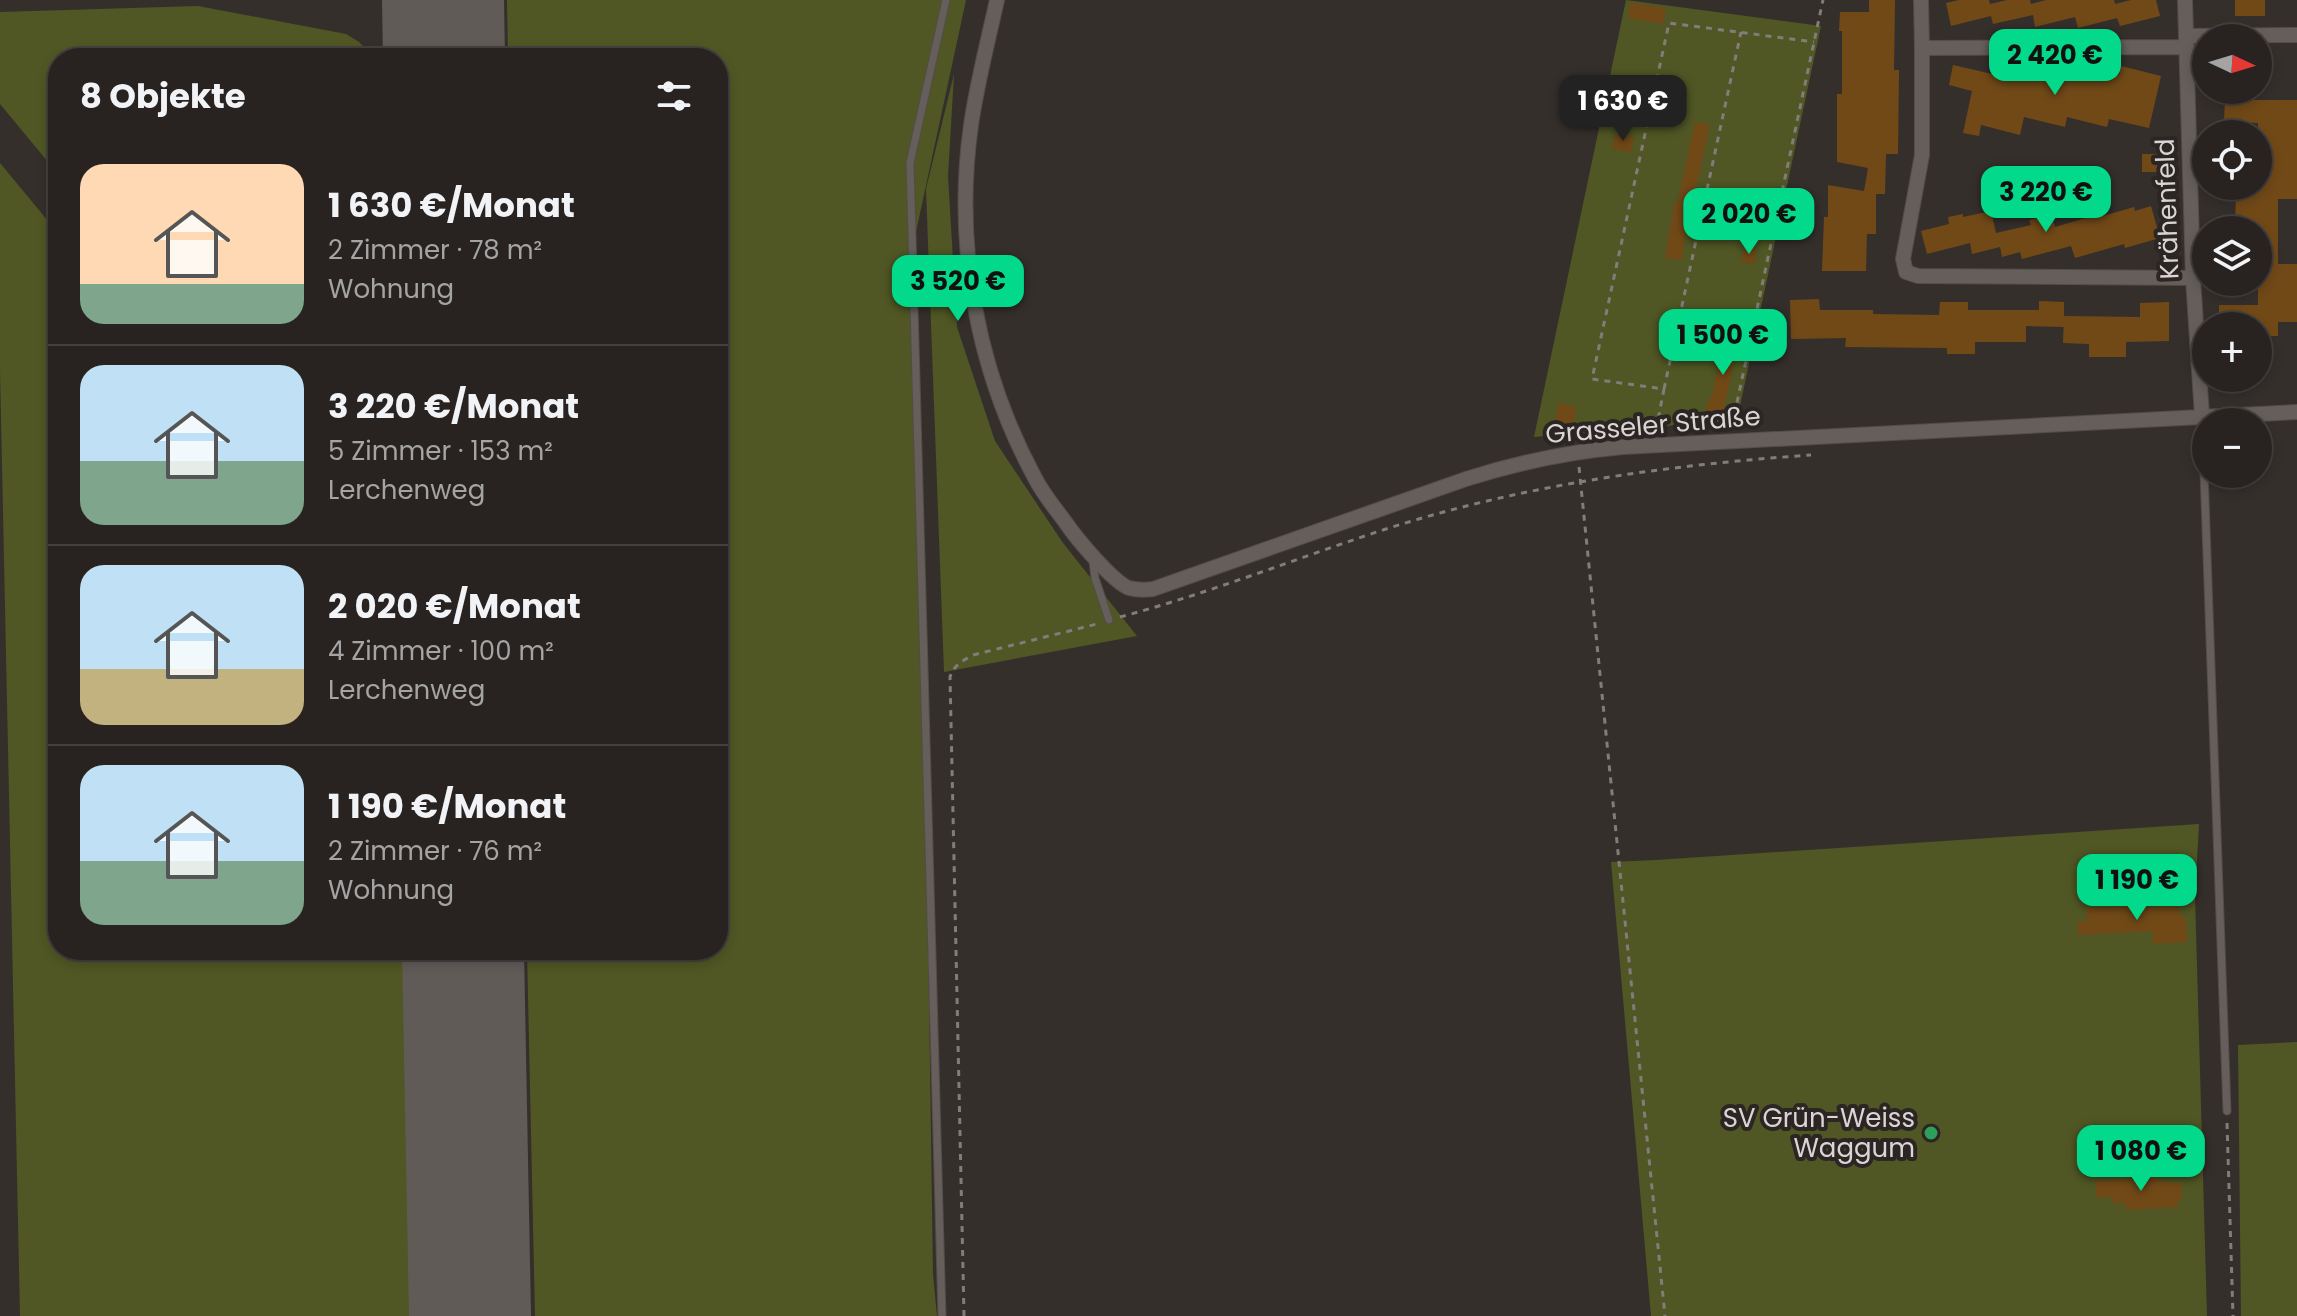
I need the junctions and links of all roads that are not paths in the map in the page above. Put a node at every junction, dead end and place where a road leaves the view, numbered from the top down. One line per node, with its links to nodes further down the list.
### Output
1 (946, 0): 19 (lane)
2 (997, 0): 16 (street)
3 (1921, 0): 7 (street)
4 (2185, 0): 6 (street, Krähenfeld)
5 (2297, 35): 6 (street)
6 (2187, 42): 7 (street); 8 (street, Krähenfeld)
7 (1922, 48): 9 (street)
8 (2192, 239)
9 (2192, 278)
10 (2194, 296): 11 (street, Krähenfeld)
11 (2201, 408)
12 (2297, 412): 13 (street, Grasseler Straße)
13 (2272, 413)
14 (2192, 417): 16 (street, Grasseler Straße)
15 (2205, 488): 18 (lane)
16 (1092, 555): 17 (lane)
17 (1109, 620)
18 (2227, 1111)
19 (942, 1316)

